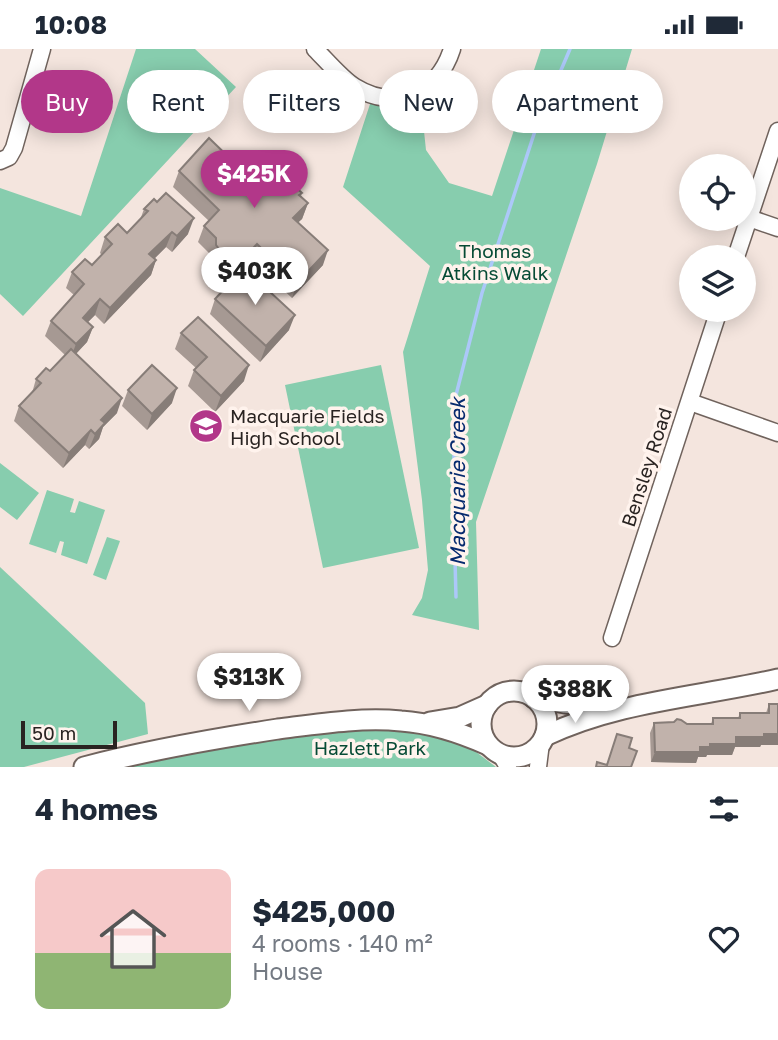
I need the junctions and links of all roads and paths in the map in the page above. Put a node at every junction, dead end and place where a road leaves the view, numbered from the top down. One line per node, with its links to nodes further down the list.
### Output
1 (42, 49): 5 (street)
2 (315, 49): 3 (street)
3 (452, 49)
4 (778, 131): 6 (street)
5 (0, 161)
6 (756, 197)
7 (756, 220): 8 (street)
8 (778, 228)
9 (715, 322): 10 (street, Bensley Road)
10 (690, 402): 11 (street); 12 (street, Bensley Road)
11 (778, 433)
12 (612, 638)
13 (778, 678): 16 (main road)
14 (534, 698): 15 (main road); 16 (main road); 18 (main road)
15 (487, 705): 17 (main road); 19 (main road)
16 (622, 708): 18 (main road)
17 (418, 723): 19 (main road); 20 (main road)
18 (543, 739): 19 (main road); 21 (street)
19 (499, 755)
20 (84, 767)
21 (538, 767)

